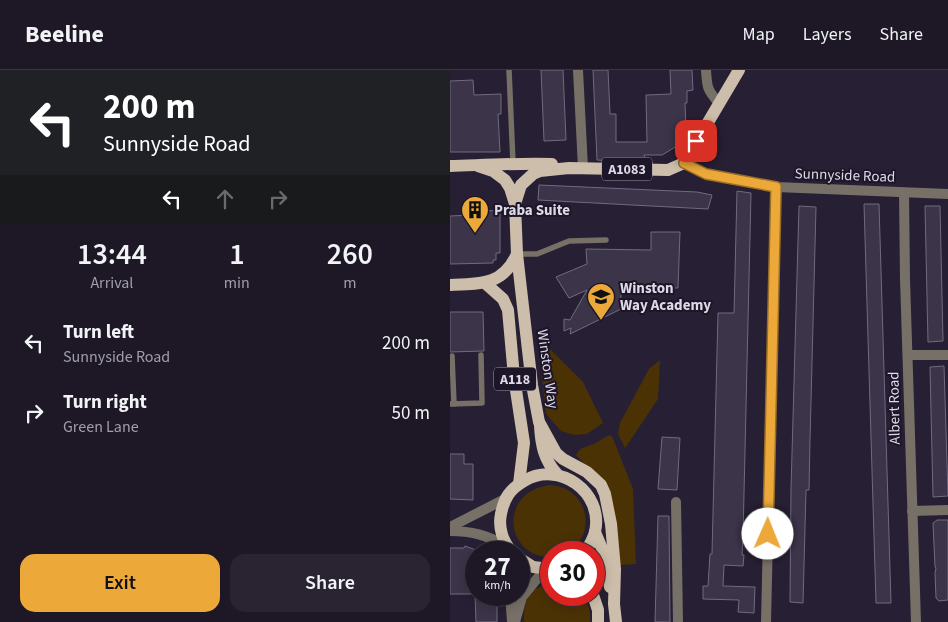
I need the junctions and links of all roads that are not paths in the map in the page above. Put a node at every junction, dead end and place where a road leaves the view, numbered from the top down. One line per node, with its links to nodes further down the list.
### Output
1 (509, 70): 6 (lane)
2 (578, 70): 11 (street)
3 (706, 70): 5 (street)
4 (739, 70): 5 (main road)
5 (719, 103): 7 (main road)
6 (513, 163): 9 (main road, A1083); 10 (main road, A1083)
7 (684, 163): 11 (main road, A1083); 12 (street, Sunnyside Road)
8 (450, 166): 9 (main road, A118)
9 (478, 166): 15 (main road, A118)
10 (569, 168): 11 (main road, A1083); 15 (main road, A1083)
11 (583, 168)
12 (776, 187): 13 (street, Sunnyside Road); 45 (street)
13 (904, 192): 14 (street, Sunnyside Road); 21 (street, Albert Road)
14 (948, 194)
15 (515, 204): 17 (main road, A118)
16 (606, 240): 17 (lane)
17 (517, 248): 18 (main road); 25 (main road, Winston Way / A118)
18 (485, 283): 19 (main road); 27 (main road, A118)
19 (450, 285)
20 (481, 355): 24 (lane)
21 (908, 355): 22 (street); 30 (street, Albert Road)
22 (948, 355)
23 (452, 356): 24 (lane)
24 (452, 404)
25 (539, 422): 26 (main road, A118); 38 (main road, Winston Way / A118)
26 (557, 474): 27 (main road); 33 (main road)
27 (518, 484): 28 (main road)
28 (505, 499): 32 (street); 35 (main road)
29 (676, 502): 44 (street)
30 (912, 510): 31 (street); 46 (street, Albert Road)
31 (948, 510)
32 (450, 529): 34 (street)
33 (595, 532): 36 (main road); 38 (main road, A118)
34 (497, 541)
35 (505, 541)
36 (592, 541)
37 (540, 578): 41 (street)
38 (614, 604): 43 (main road, Winston Way / A118)
39 (512, 606): 41 (street)
40 (597, 606): 42 (main road)
41 (514, 622)
42 (598, 622)
43 (616, 622)
44 (678, 622)
45 (766, 622)
46 (916, 622)

